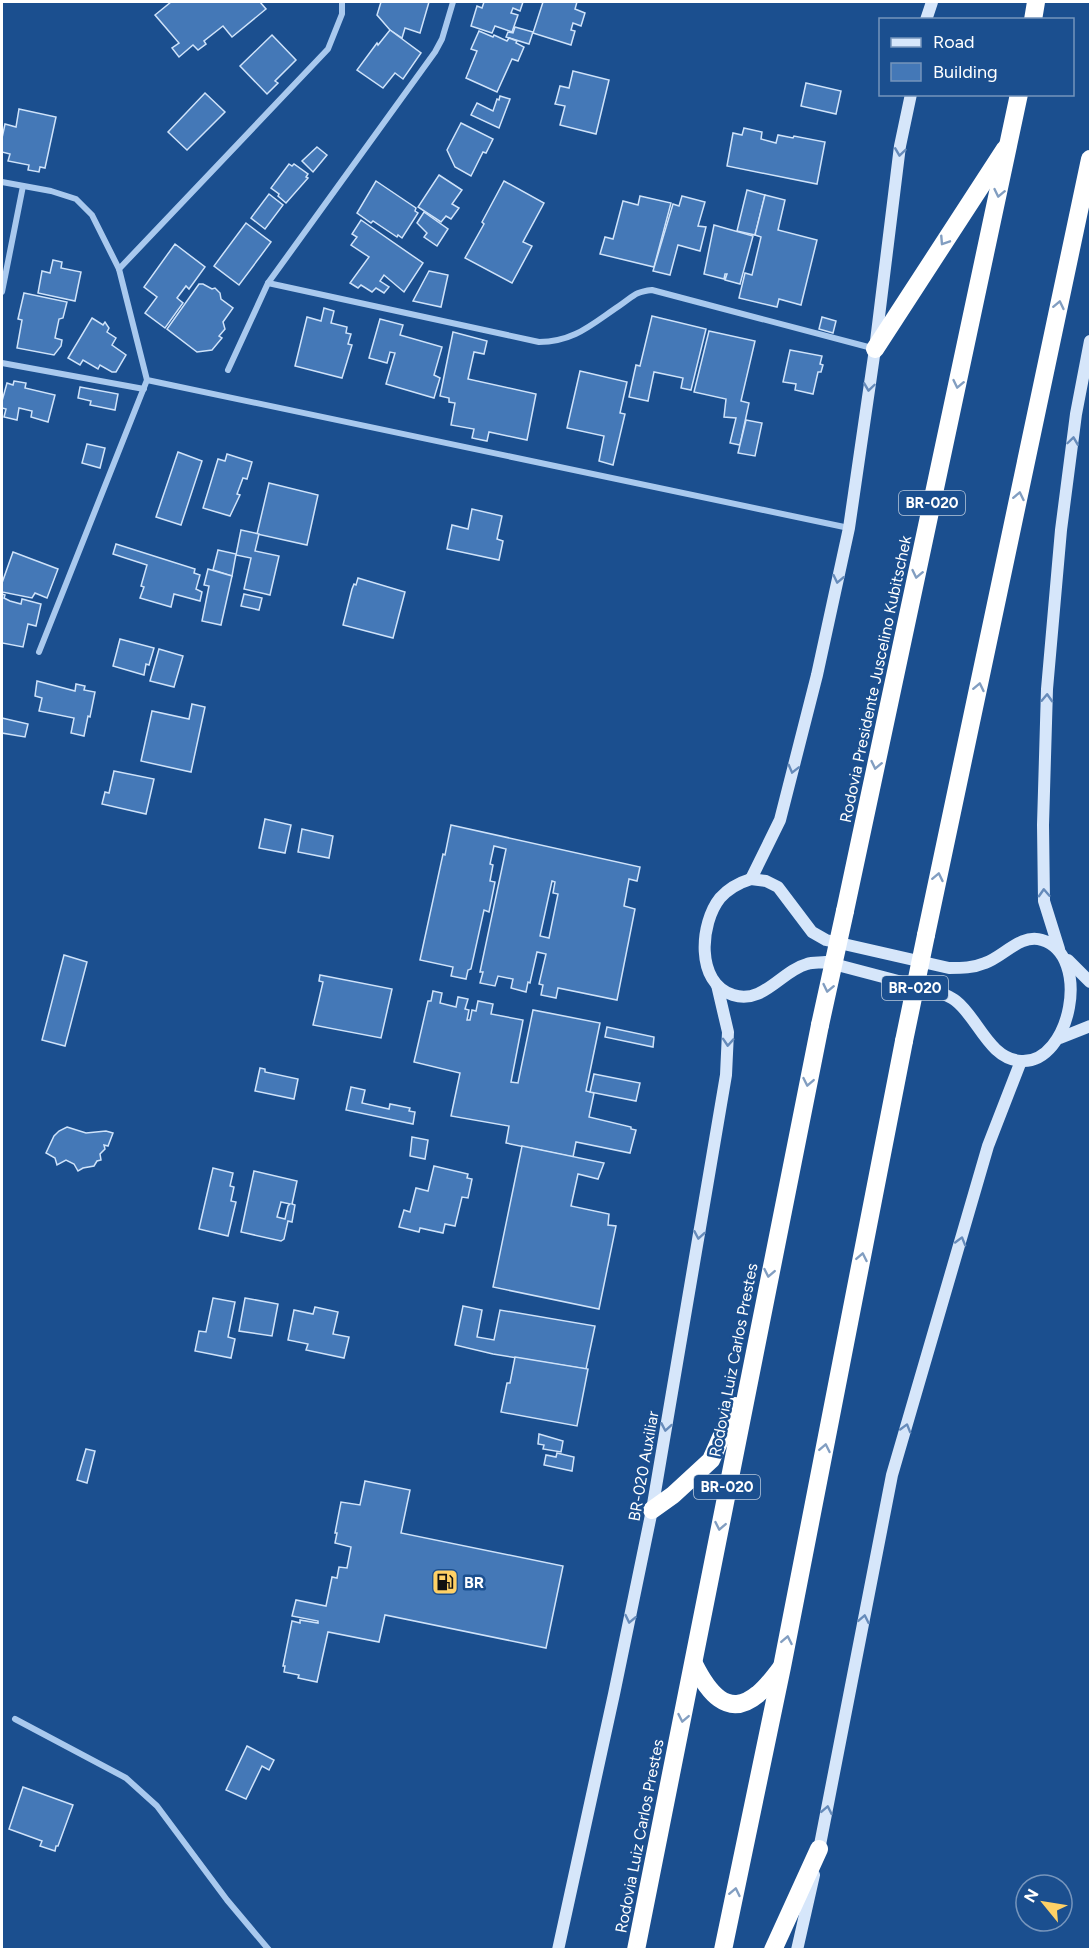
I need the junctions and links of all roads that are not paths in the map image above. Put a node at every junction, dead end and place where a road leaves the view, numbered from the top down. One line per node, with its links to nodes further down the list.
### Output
1 (342, 2): 13 (street)
2 (453, 2): 14 (street)
3 (932, 2): 5 (main road)
4 (1036, 2): 6 (highway)
5 (928, 18)
6 (1033, 18)
7 (911, 96): 17 (main road, one-way to 17)
8 (1019, 96): 9 (highway, Rodovia Presidente Juscelino Kubitschek / BR-020)
9 (1011, 140): 17 (highway, one-way to 17); 28 (highway, Rodovia Presidente Juscelino Kubitschek / BR-020, one-way to 28, bridge)
10 (1090, 159): 35 (highway, BR-020, one-way to 10, bridge)
11 (2, 182): 12 (street)
12 (23, 186): 13 (street); 15 (street)
13 (119, 269): 20 (street)
14 (268, 283): 17 (street); 19 (street)
15 (2, 292)
16 (1090, 341): 25 (main road, one-way to 16)
17 (875, 349): 22 (main road, one-way to 22)
18 (2, 363): 21 (street)
19 (228, 370)
20 (147, 380): 21 (street); 22 (street)
21 (144, 389): 23 (street)
22 (849, 528): 24 (main road, one-way to 24)
23 (39, 652)
24 (751, 879): 25 (main road); 27 (main road, BR-020 Auxiliar)
25 (1063, 953): 26 (main road); 30 (main road)
26 (1090, 982)
27 (717, 985): 31 (main road); 33 (main road, BR-020 Auxiliar, one-way to 33)
28 (820, 1025): 32 (highway, Rodovia Luiz Carlos Prestes / BR-020, one-way to 32)
29 (1090, 1026): 30 (main road)
30 (1060, 1038): 31 (main road)
31 (1021, 1061): 37 (main road, one-way to 31)
32 (748, 1377): 33 (highway); 34 (highway, Rodovia Luiz Carlos Prestes / BR-020, one-way to 34)
33 (652, 1510): 39 (main road, BR-020 Auxiliar, one-way to 39)
34 (694, 1664): 35 (highway); 40 (highway, Rodovia Luiz Carlos Prestes / BR-020, one-way to 40)
35 (782, 1667): 41 (highway, BR-020, one-way to 35)
36 (15, 1719): 38 (street)
37 (819, 1849): 42 (highway); 43 (main road)
38 (269, 1950)
39 (558, 1950)
40 (636, 1950)
41 (723, 1950)
42 (772, 1950)
43 (797, 1950)

